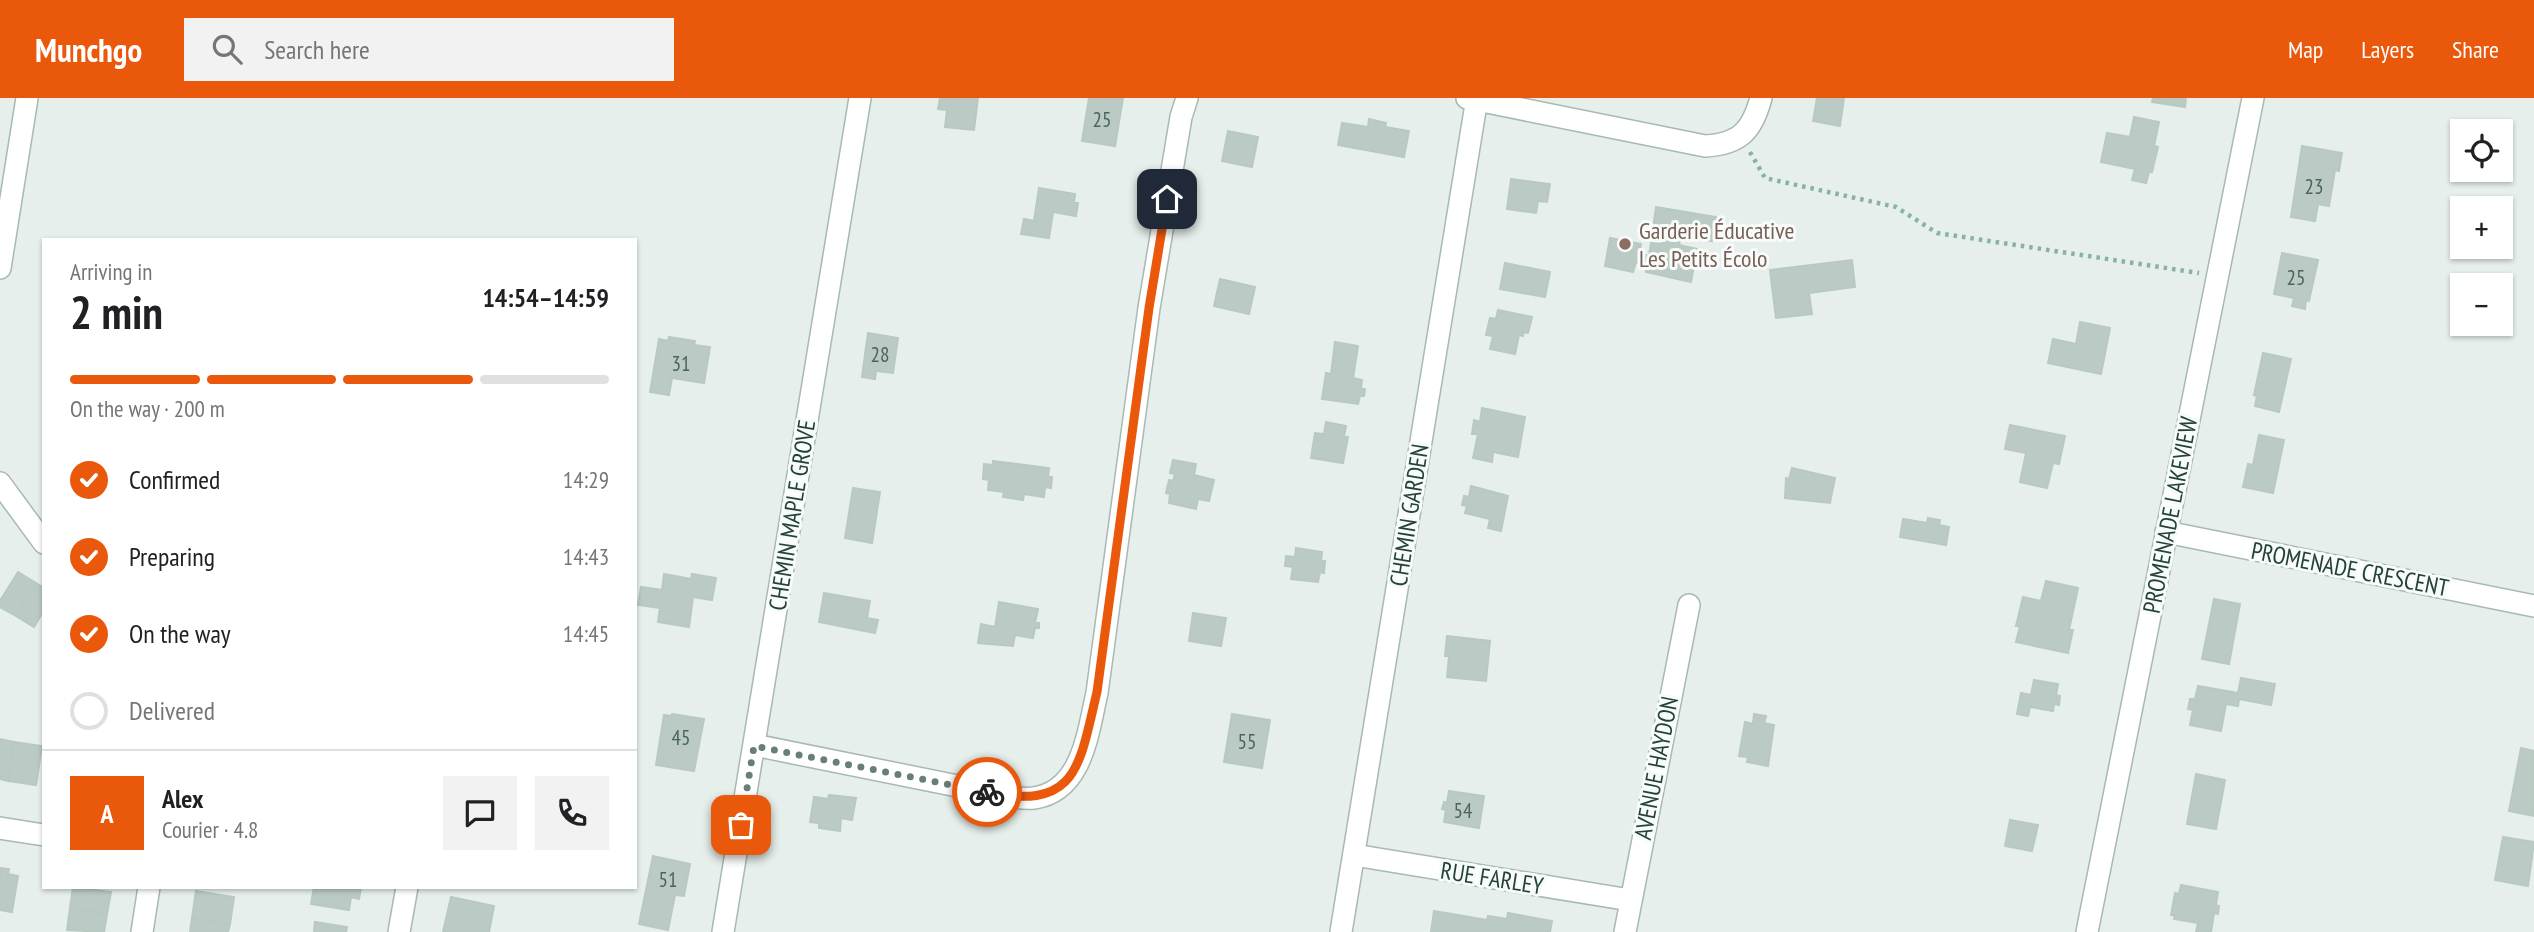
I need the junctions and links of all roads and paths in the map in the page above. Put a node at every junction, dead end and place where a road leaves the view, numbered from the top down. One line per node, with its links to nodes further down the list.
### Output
1 (27, 98): 8 (street)
2 (860, 98): 15 (street, CHEMIN MAPLE GROVE)
3 (1187, 98): 15 (street)
4 (1761, 98): 7 (street)
5 (2253, 98): 9 (street, PROMENADE LAKEVIEW)
6 (1473, 99): 7 (street); 18 (street, CHEMIN GARDEN)
7 (1741, 136): 9 (path)
8 (0, 268)
9 (2218, 276): 11 (street, PROMENADE LAKEVIEW)
10 (0, 483): 12 (street)
11 (2166, 532): 14 (street, PROMENADE CRESCENT); 27 (street, PROMENADE LAKEVIEW)
12 (42, 540)
13 (1689, 605): 21 (street, AVENUE HAYDON)
14 (2534, 606)
15 (754, 746): 24 (street, CHEMIN MAPLE GROVE)
16 (0, 828): 17 (street)
17 (42, 835)
18 (1354, 855): 21 (street, RUE FARLEY); 25 (street, CHEMIN GARDEN)
19 (149, 889): 22 (street)
20 (407, 889): 23 (street)
21 (1630, 900): 26 (street, AVENUE HAYDON)
22 (142, 932)
23 (399, 932)
24 (723, 932)
25 (1341, 932)
26 (1625, 932)
27 (2087, 932)

